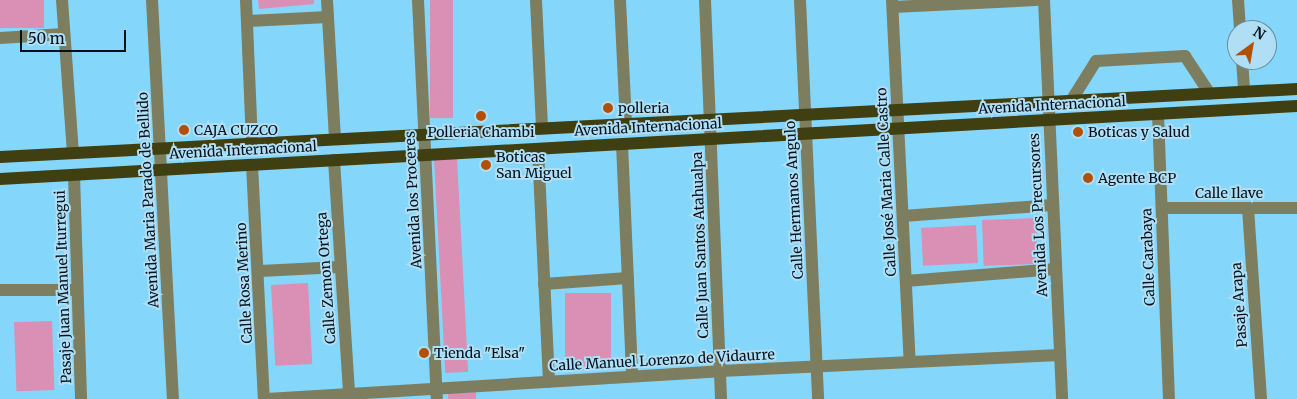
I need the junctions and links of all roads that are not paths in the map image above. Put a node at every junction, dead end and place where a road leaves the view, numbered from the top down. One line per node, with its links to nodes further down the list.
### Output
1 (62, 0): 17 (street)
2 (152, 0): 40 (street, Avenida Maria Parado de Bellido)
3 (246, 0): 16 (street)
4 (327, 0): 14 (street)
5 (418, 0): 35 (street, Avenida los Proceres)
6 (536, 0): 32 (street)
7 (620, 0): 31 (street)
8 (705, 0): 29 (street, Calle Juan Santos Atahualpa)
9 (800, 0): 28 (street, Calle Hermanos Angulo)
10 (1036, 0): 13 (street)
11 (1044, 0): 24 (street, Avenida Los Precursores)
12 (1238, 0): 15 (street)
13 (892, 4): 26 (street, Calle José Maria Calle Castro)
14 (328, 17): 16 (street); 36 (street)
15 (1239, 20)
16 (248, 21): 38 (street)
17 (64, 34): 18 (street); 42 (street)
18 (0, 38)
19 (1243, 70): 21 (street)
20 (1297, 89): 21 (main road, Avenida Internacional)
21 (1244, 92): 22 (main road, Avenida Internacional)
22 (1210, 94): 23 (main road, Avenida Internacional); 23 (street)
23 (1071, 101): 24 (main road, Avenida Internacional)
24 (1048, 102): 26 (main road, Avenida Internacional); 30 (street, Avenida Los Precursores)
25 (1297, 106): 27 (main road, Avenida Internacional)
26 (898, 110): 28 (main road, Avenida Internacional); 33 (street, Calle José Maria Calle Castro)
27 (1158, 114): 30 (main road, Avenida Internacional); 51 (street, Calle Carabaya)
28 (805, 115): 29 (main road, Avenida Internacional); 34 (street, Calle Hermanos Angulo)
29 (710, 120): 31 (main road, Avenida Internacional); 37 (street, Calle Juan Santos Atahualpa)
30 (1049, 120): 33 (main road, Avenida Internacional); 50 (street, Avenida Los Precursores)
31 (626, 124): 32 (main road, Avenida Internacional)
32 (542, 128): 35 (main road, Avenida Internacional)
33 (899, 128): 34 (main road, Avenida Internacional); 54 (street, Calle José Maria Calle Castro)
34 (806, 134): 37 (main road, Avenida Internacional); 65 (street, Calle Hermanos Angulo)
35 (424, 135): 36 (main road, Avenida Internacional); 43 (street, Avenida los Proceres)
36 (335, 139): 38 (main road, Avenida Internacional)
37 (711, 139): 39 (main road, Avenida Internacional); 66 (street, Calle Juan Santos Atahualpa)
38 (252, 144): 40 (main road, Avenida Internacional)
39 (622, 144): 41 (main road, Avenida Internacional); 58 (street)
40 (161, 148): 42 (main road, Avenida Internacional); 47 (street, Avenida Maria Parado de Bellido)
41 (538, 148): 43 (main road, Avenida Internacional); 60 (street)
42 (73, 153): 44 (main road, Avenida Internacional)
43 (427, 155): 45 (main road, Avenida Internacional); 70 (street, Avenida los Proceres)
44 (0, 156)
45 (334, 160): 46 (main road, Avenida Internacional); 55 (street, Calle Zemon Ortega)
46 (252, 165): 47 (main road, Avenida Internacional); 57 (street, Calle Rosa Merino)
47 (161, 170): 48 (main road, Avenida Internacional); 72 (street, Avenida Maria Parado de Bellido)
48 (74, 175): 49 (main road, Avenida Internacional); 62 (street, Pasaje Juan Manuel Iturregui)
49 (0, 179)
50 (1053, 205): 54 (street); 56 (street, Avenida Los Precursores)
51 (1162, 208): 52 (street, Calle Ilave); 77 (street, Calle Carabaya)
52 (1248, 208): 53 (street, Calle Ilave); 78 (street, Pasaje Arapa)
53 (1297, 208)
54 (903, 216): 59 (street, Calle José Maria Calle Castro)
55 (340, 267): 57 (street); 69 (street, Calle Zemon Ortega)
56 (1056, 269): 59 (street); 63 (street, Avenida Los Precursores)
57 (260, 271): 73 (street, Calle Rosa Merino)
58 (628, 278): 60 (street); 67 (street)
59 (906, 281): 64 (street, Calle José Maria Calle Castro)
60 (544, 284): 68 (street)
61 (0, 290): 62 (street)
62 (76, 290): 71 (street, Pasaje Juan Manuel Iturregui)
63 (1060, 355): 64 (street, Calle Manuel Lorenzo de Vidaurre); 76 (street, Avenida Los Precursores)
64 (910, 362): 65 (street, Calle Manuel Lorenzo de Vidaurre)
65 (817, 366): 66 (street, Calle Manuel Lorenzo de Vidaurre); 75 (street, Calle Hermanos Angulo)
66 (720, 370): 67 (street, Calle Manuel Lorenzo de Vidaurre); 74 (street, Calle Juan Santos Atahualpa)
67 (632, 376): 68 (street, Calle Manuel Lorenzo de Vidaurre)
68 (549, 382): 70 (street, Calle Manuel Lorenzo de Vidaurre)
69 (349, 394): 70 (street, Calle Manuel Lorenzo de Vidaurre); 73 (street, Calle Manuel Lorenzo de Vidaurre)
70 (437, 394)
71 (81, 399)
72 (173, 399)
73 (266, 399)
74 (721, 399)
75 (818, 399)
76 (1062, 399)
77 (1169, 399)
78 (1261, 399)

